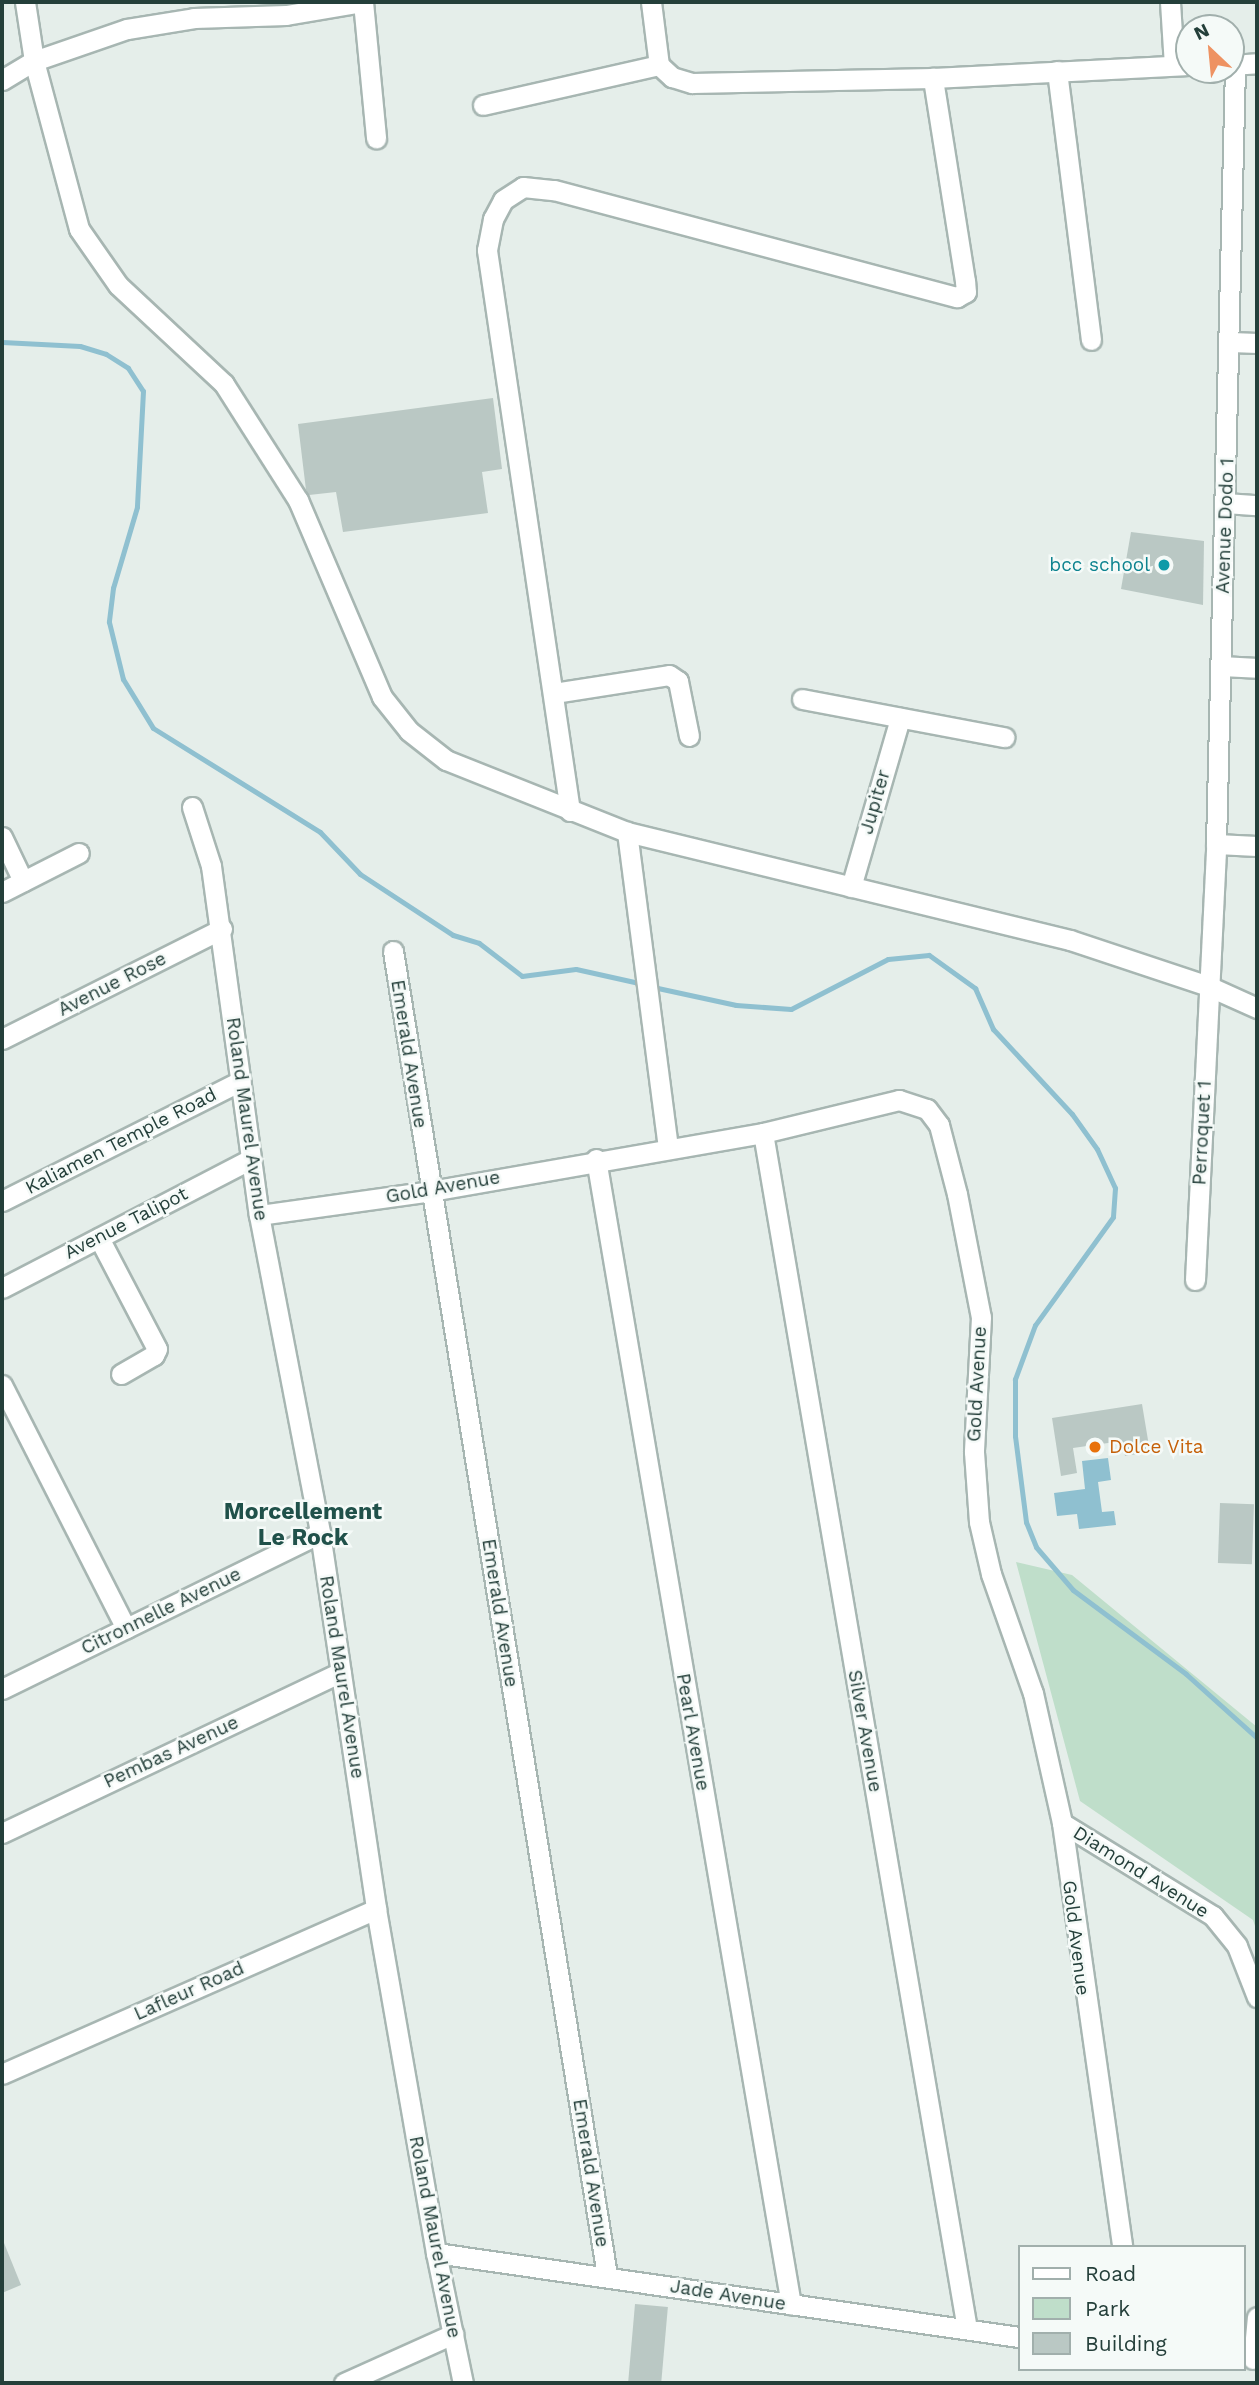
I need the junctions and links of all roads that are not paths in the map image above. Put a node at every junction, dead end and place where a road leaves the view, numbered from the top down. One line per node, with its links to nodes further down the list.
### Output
1 (25, 2): 7 (street)
2 (363, 2): 5 (street); 15 (street)
3 (651, 2): 8 (street)
4 (1170, 2): 6 (street)
5 (285, 8): 7 (street)
6 (1175, 31)
7 (34, 61): 12 (street); 29 (street)
8 (659, 65): 11 (street); 14 (street)
9 (1175, 65): 10 (street)
10 (1058, 71): 11 (street); 16 (street)
11 (933, 78): 23 (street)
12 (2, 80)
13 (1233, 84): 17 (street, Avenue Dodo 1)
14 (484, 105)
15 (376, 138)
16 (1091, 340)
17 (1231, 342): 18 (street); 19 (street, Avenue Dodo 1)
18 (1257, 343)
19 (1225, 503): 20 (street); 21 (street, Avenue Dodo 1)
20 (1257, 505)
21 (1222, 666): 22 (street); 32 (street, Avenue Dodo 1)
22 (1257, 668)
23 (554, 693): 26 (street); 29 (street)
24 (802, 699): 25 (street)
25 (900, 718): 27 (street); 36 (street, Jupiter)
26 (689, 736)
27 (1004, 737)
28 (191, 807): 38 (street, Roland Maurel Avenue)
29 (570, 811): 30 (street)
30 (627, 832): 36 (street); 45 (street)
31 (2, 837): 35 (street)
32 (1216, 844): 33 (street); 40 (street, Avenue Dodo 1)
33 (1257, 846)
34 (79, 853): 35 (street)
35 (23, 881): 37 (street)
36 (851, 887): 40 (street)
37 (2, 892)
38 (222, 929): 42 (street, Avenue Rose); 43 (street, Roland Maurel Avenue)
39 (393, 951): 48 (street, Emerald Avenue)
40 (1208, 986): 41 (street); 52 (street, Perroquet 1)
41 (1257, 1008)
42 (2, 1039)
43 (241, 1081): 46 (street, Roland Maurel Avenue); 49 (street, Kaliamen Temple Road)
44 (763, 1133): 45 (street, Gold Avenue); 62 (street, Gold Avenue); 72 (street, Silver Avenue)
45 (668, 1147): 47 (street, Gold Avenue)
46 (251, 1159): 50 (street, Roland Maurel Avenue); 51 (street, Avenue Talipot)
47 (596, 1159): 48 (street, Gold Avenue); 70 (street, Pearl Avenue)
48 (431, 1191): 50 (street, Gold Avenue); 69 (street, Emerald Avenue)
49 (2, 1201)
50 (259, 1215): 58 (street, Roland Maurel Avenue)
51 (99, 1238): 53 (street, Avenue Talipot); 54 (street)
52 (1195, 1280)
53 (2, 1288)
54 (121, 1374)
55 (2, 1385): 56 (street)
56 (20, 1420): 57 (street); 59 (street)
57 (2, 1429)
58 (320, 1534): 59 (street, Citronnelle Avenue); 60 (street, Roland Maurel Avenue)
59 (126, 1628): 61 (street, Citronnelle Avenue)
60 (341, 1672): 63 (street, Pembas Avenue); 64 (street, Roland Maurel Avenue)
61 (2, 1689)
62 (1062, 1823): 65 (street, Diamond Avenue); 67 (street, Gold Avenue)
63 (2, 1833)
64 (376, 1909): 66 (street, Lafleur Road); 68 (street, Roland Maurel Avenue)
65 (1257, 1997)
66 (2, 2074)
67 (1122, 2245)
68 (436, 2253): 69 (street, Jade Avenue); 73 (street, Roland Maurel Avenue)
69 (607, 2276): 70 (street, Jade Avenue)
70 (791, 2305): 72 (street, Jade Avenue)
71 (1257, 2317): 75 (street)
72 (967, 2329): 74 (street, Jade Avenue)
73 (453, 2334): 76 (street); 77 (street, Roland Maurel Avenue)
74 (1018, 2337)
75 (1251, 2359)
76 (344, 2383)
77 (463, 2383)

